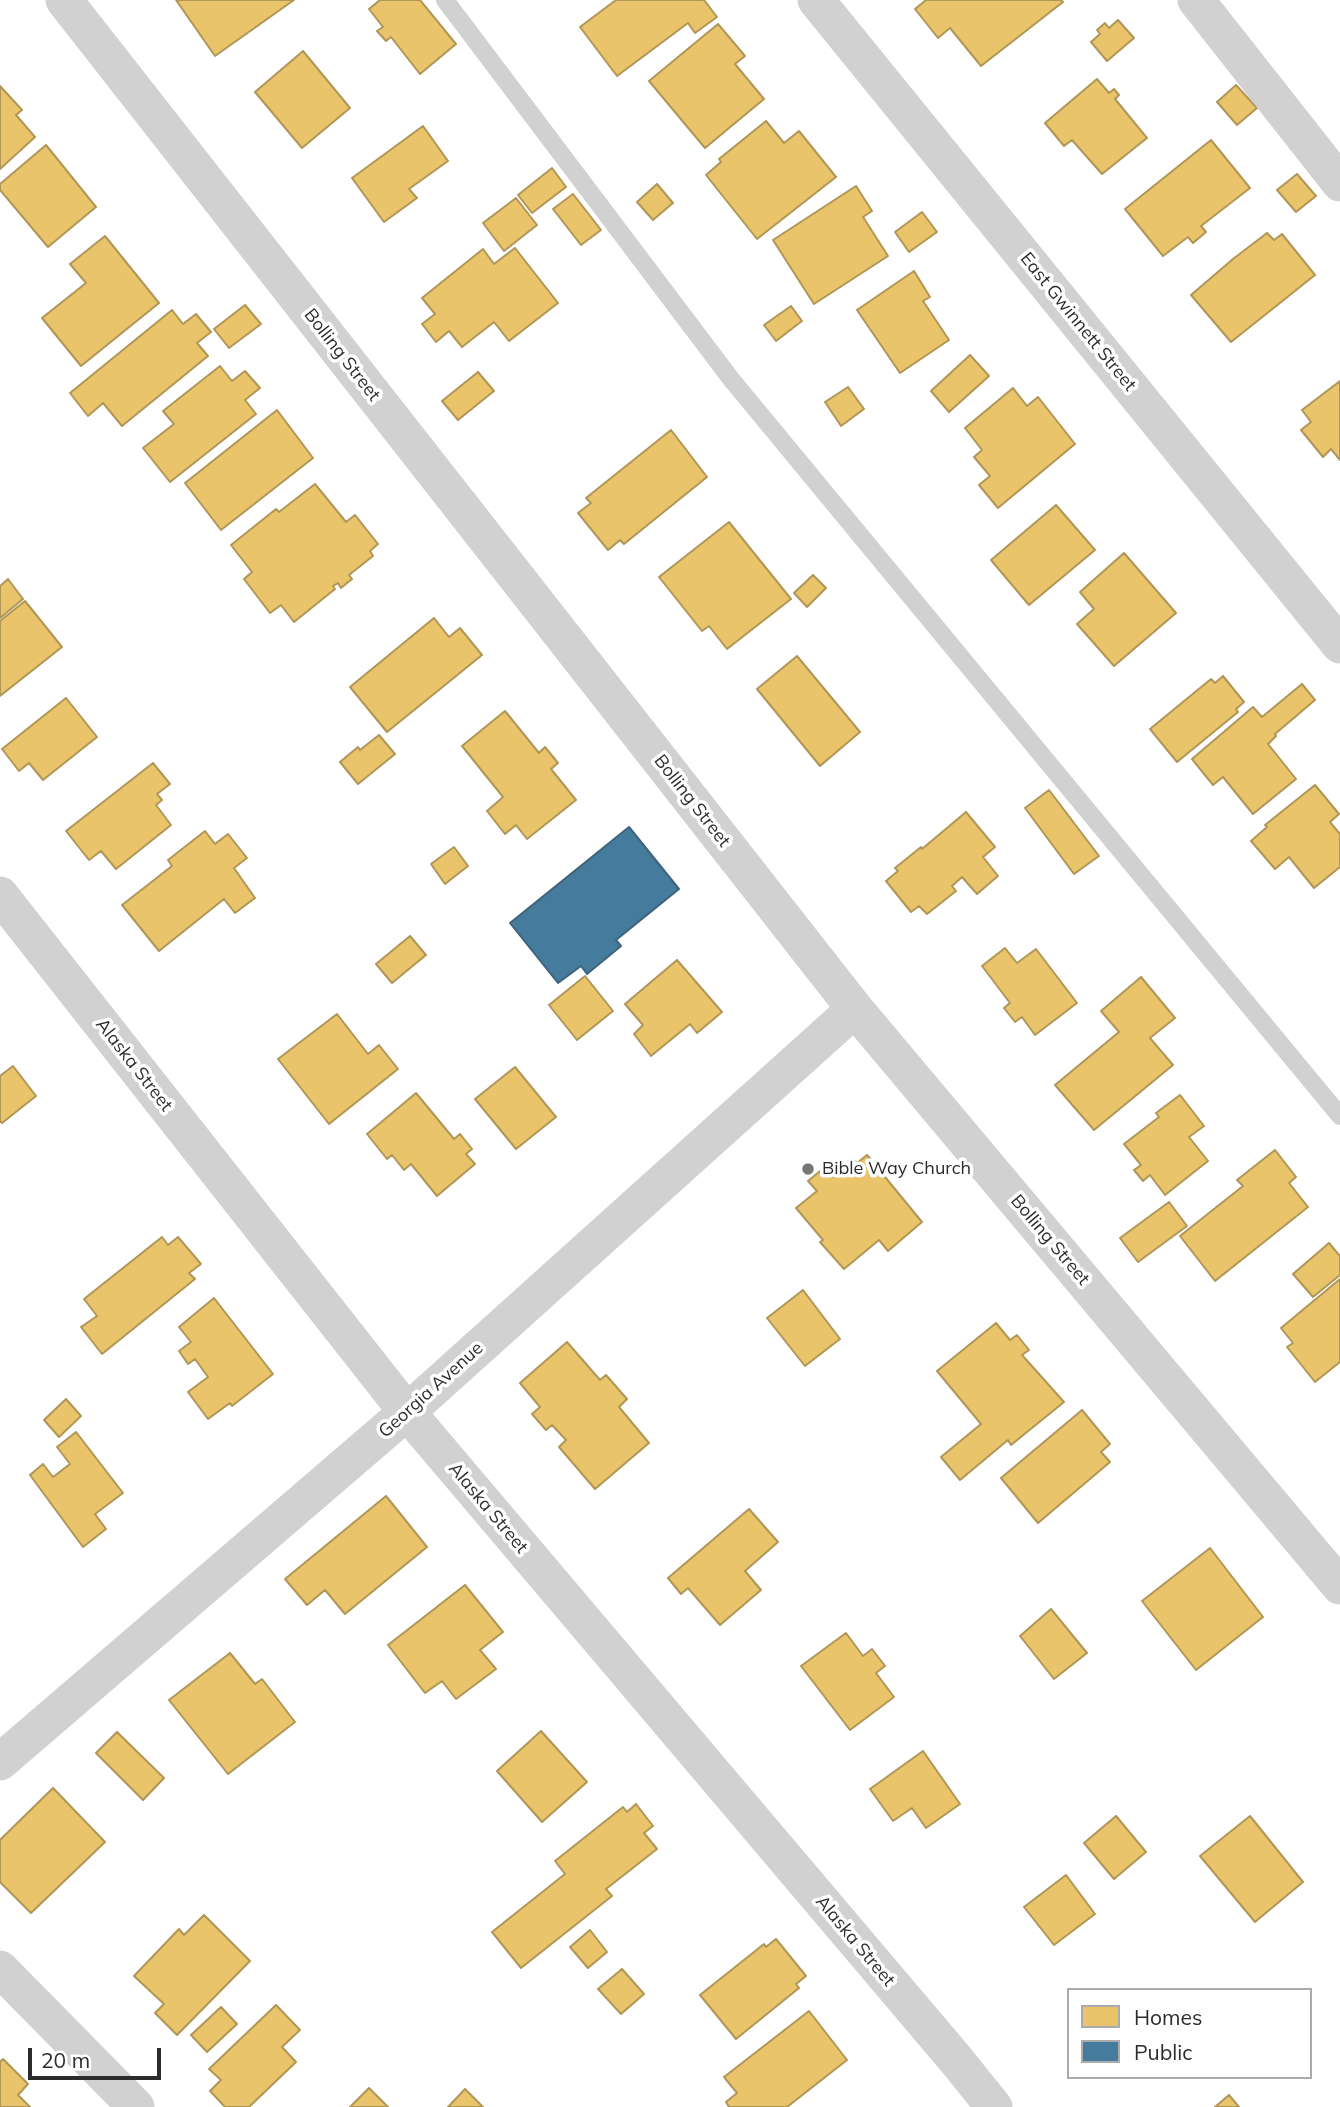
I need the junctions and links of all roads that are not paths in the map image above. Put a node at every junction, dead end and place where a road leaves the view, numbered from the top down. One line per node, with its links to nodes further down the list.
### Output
1 (64, 0): 8 (street, Bolling Street)
2 (445, 0): 9 (lane)
3 (816, 0): 6 (street, East Gwinnett Street)
4 (1195, 0): 5 (street)
5 (1340, 183)
6 (1340, 645)
7 (0, 895): 10 (street, Alaska Street)
8 (855, 1009): 10 (street, Georgia Avenue); 11 (street, Bolling Street)
9 (1340, 1116)
10 (407, 1412): 12 (street, Georgia Avenue); 15 (street, Alaska Street)
11 (1338, 1580)
12 (0, 1762)
13 (0, 1969): 14 (street)
14 (136, 2107)
15 (994, 2107)

